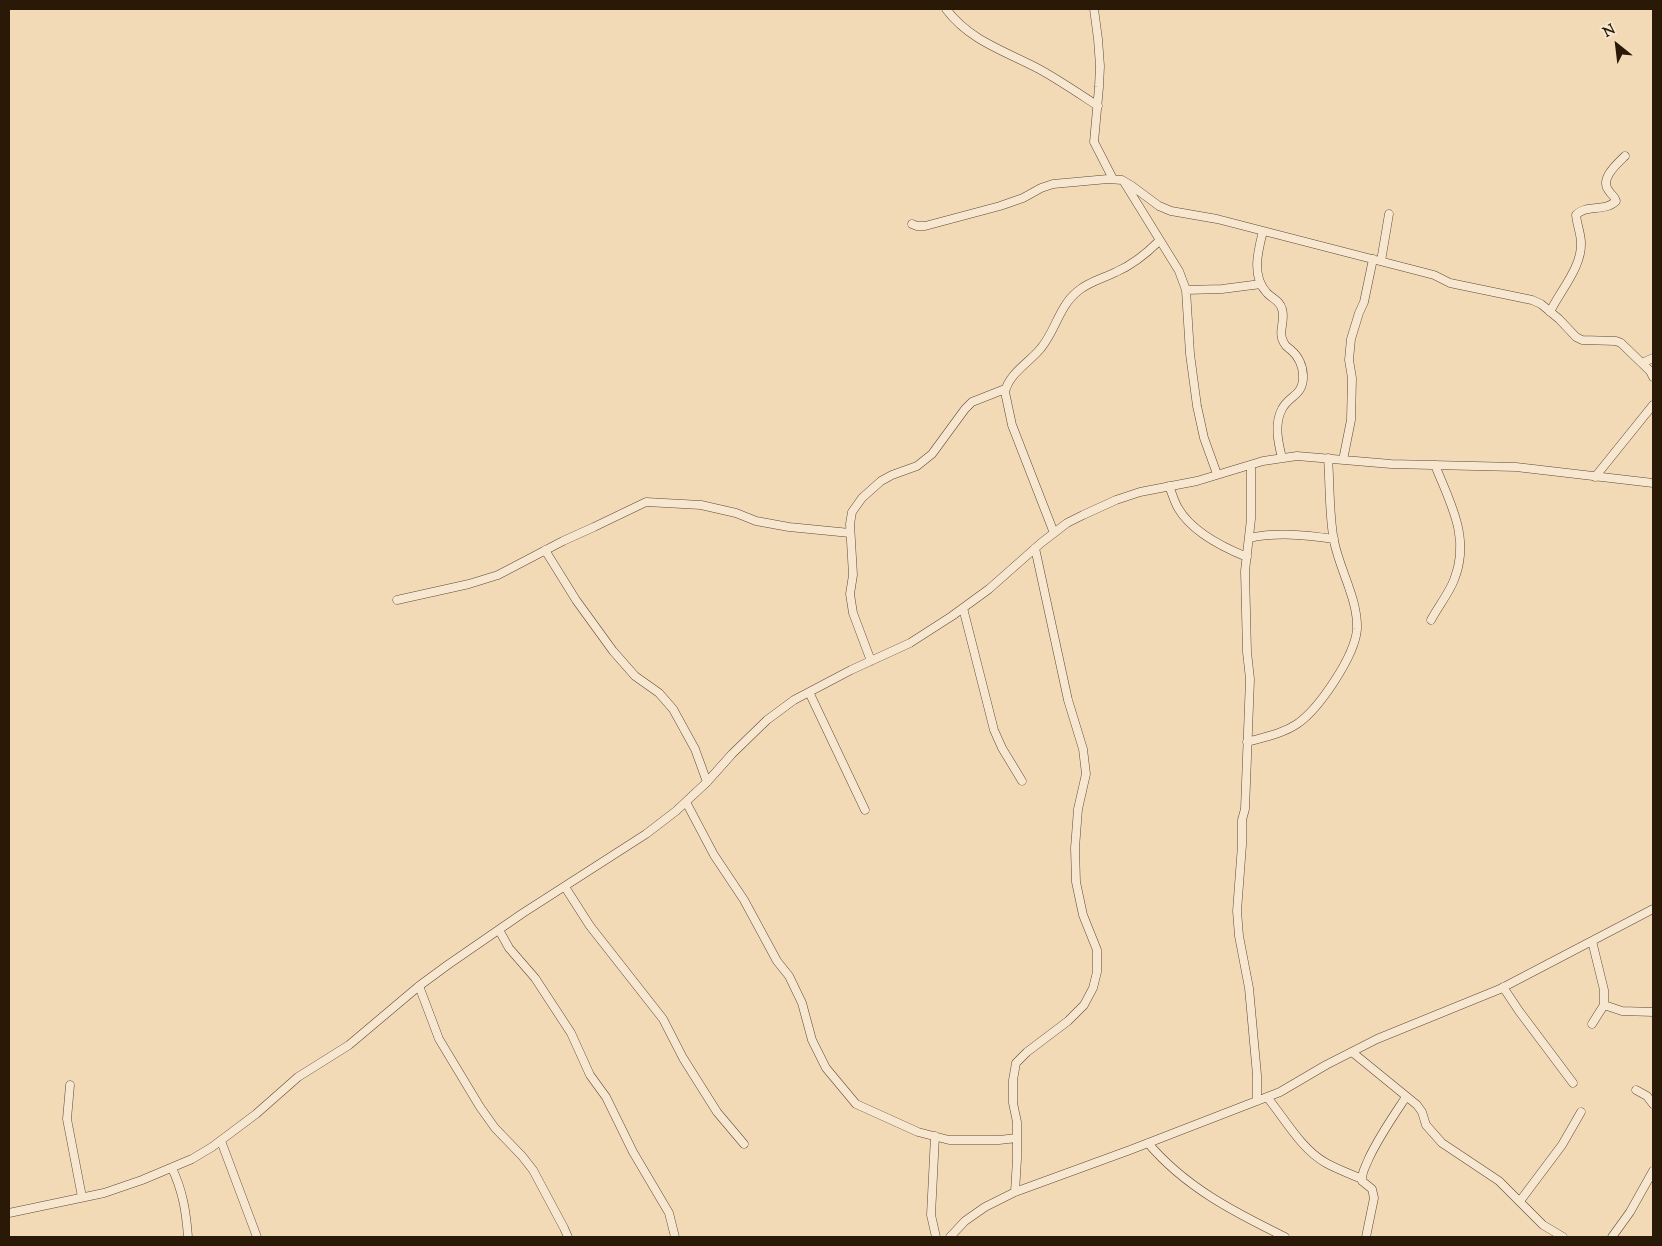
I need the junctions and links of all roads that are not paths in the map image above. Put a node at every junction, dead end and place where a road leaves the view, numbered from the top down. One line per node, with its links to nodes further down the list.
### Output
1 (946, 9): 3 (street)
2 (1094, 9): 3 (street)
3 (1098, 106): 5 (street)
4 (1625, 156): 14 (street)
5 (1113, 179): 6 (street); 8 (street)
6 (1124, 181): 9 (street); 10 (street)
7 (1389, 214): 11 (street)
8 (912, 224)
9 (1264, 231): 11 (street); 12 (street)
10 (1159, 241): 13 (street); 18 (street)
11 (1377, 260): 14 (street); 22 (street)
12 (1261, 284): 13 (street); 20 (street)
13 (1186, 290): 25 (street)
14 (1550, 312): 16 (street)
15 (1653, 358): 16 (street)
16 (1642, 362): 17 (street)
17 (1653, 377)
18 (1005, 389): 29 (street); 30 (street)
19 (1653, 405): 26 (street)
20 (1282, 458): 21 (street); 23 (street)
21 (1328, 458): 22 (street); 32 (street)
22 (1343, 460): 24 (street)
23 (1251, 464): 25 (street); 31 (street)
24 (1435, 465): 26 (street); 38 (street)
25 (1217, 474): 28 (street)
26 (1595, 477): 27 (street)
27 (1653, 483)
28 (1169, 486): 30 (street); 35 (street)
29 (850, 533): 34 (street); 39 (street)
30 (1054, 533): 33 (street)
31 (1249, 538): 32 (street); 35 (street)
32 (1334, 539): 41 (street)
33 (1035, 548): 37 (street); 65 (street)
34 (545, 550): 36 (street); 43 (street)
35 (1247, 557): 41 (street)
36 (397, 600)
37 (963, 608): 39 (street); 42 (street)
38 (1431, 620)
39 (871, 661): 40 (street)
40 (809, 692): 43 (street); 45 (street)
41 (1247, 742): 61 (street)
42 (1022, 781)
43 (707, 782): 44 (street)
44 (686, 802): 46 (street); 64 (street)
45 (865, 810)
46 (565, 887): 48 (street); 68 (street)
47 (1653, 909): 49 (street)
48 (499, 930): 50 (street); 79 (street)
49 (1592, 941): 51 (street); 52 (street)
50 (419, 986): 66 (street); 78 (street)
51 (1503, 987): 55 (street); 56 (street)
52 (1604, 1005): 53 (street); 54 (street)
53 (1653, 1012)
54 (1592, 1024)
55 (1352, 1052): 59 (street); 60 (street)
56 (1573, 1083)
57 (70, 1084): 73 (street)
58 (1636, 1090): 62 (street)
59 (1267, 1097): 61 (street); 71 (street)
60 (1406, 1097): 71 (street); 74 (street)
61 (1258, 1101): 67 (street)
62 (1653, 1104)
63 (1581, 1112): 74 (street)
64 (935, 1136): 65 (street); 80 (street)
65 (1017, 1138): 72 (street)
66 (221, 1141): 69 (street); 77 (street)
67 (1148, 1143): 72 (street); 82 (street)
68 (744, 1144)
69 (172, 1168): 73 (street); 76 (street)
70 (1653, 1171): 86 (street)
71 (1362, 1179): 84 (street)
72 (1015, 1192): 81 (street)
73 (82, 1197): 75 (street)
74 (1520, 1201): 85 (street)
75 (9, 1213)
76 (188, 1237)
77 (257, 1237)
78 (568, 1237)
79 (675, 1237)
80 (936, 1237)
81 (950, 1237)
82 (1285, 1237)
83 (1356, 1237): 84 (street)
84 (1366, 1237)
85 (1563, 1237)
86 (1612, 1237)

